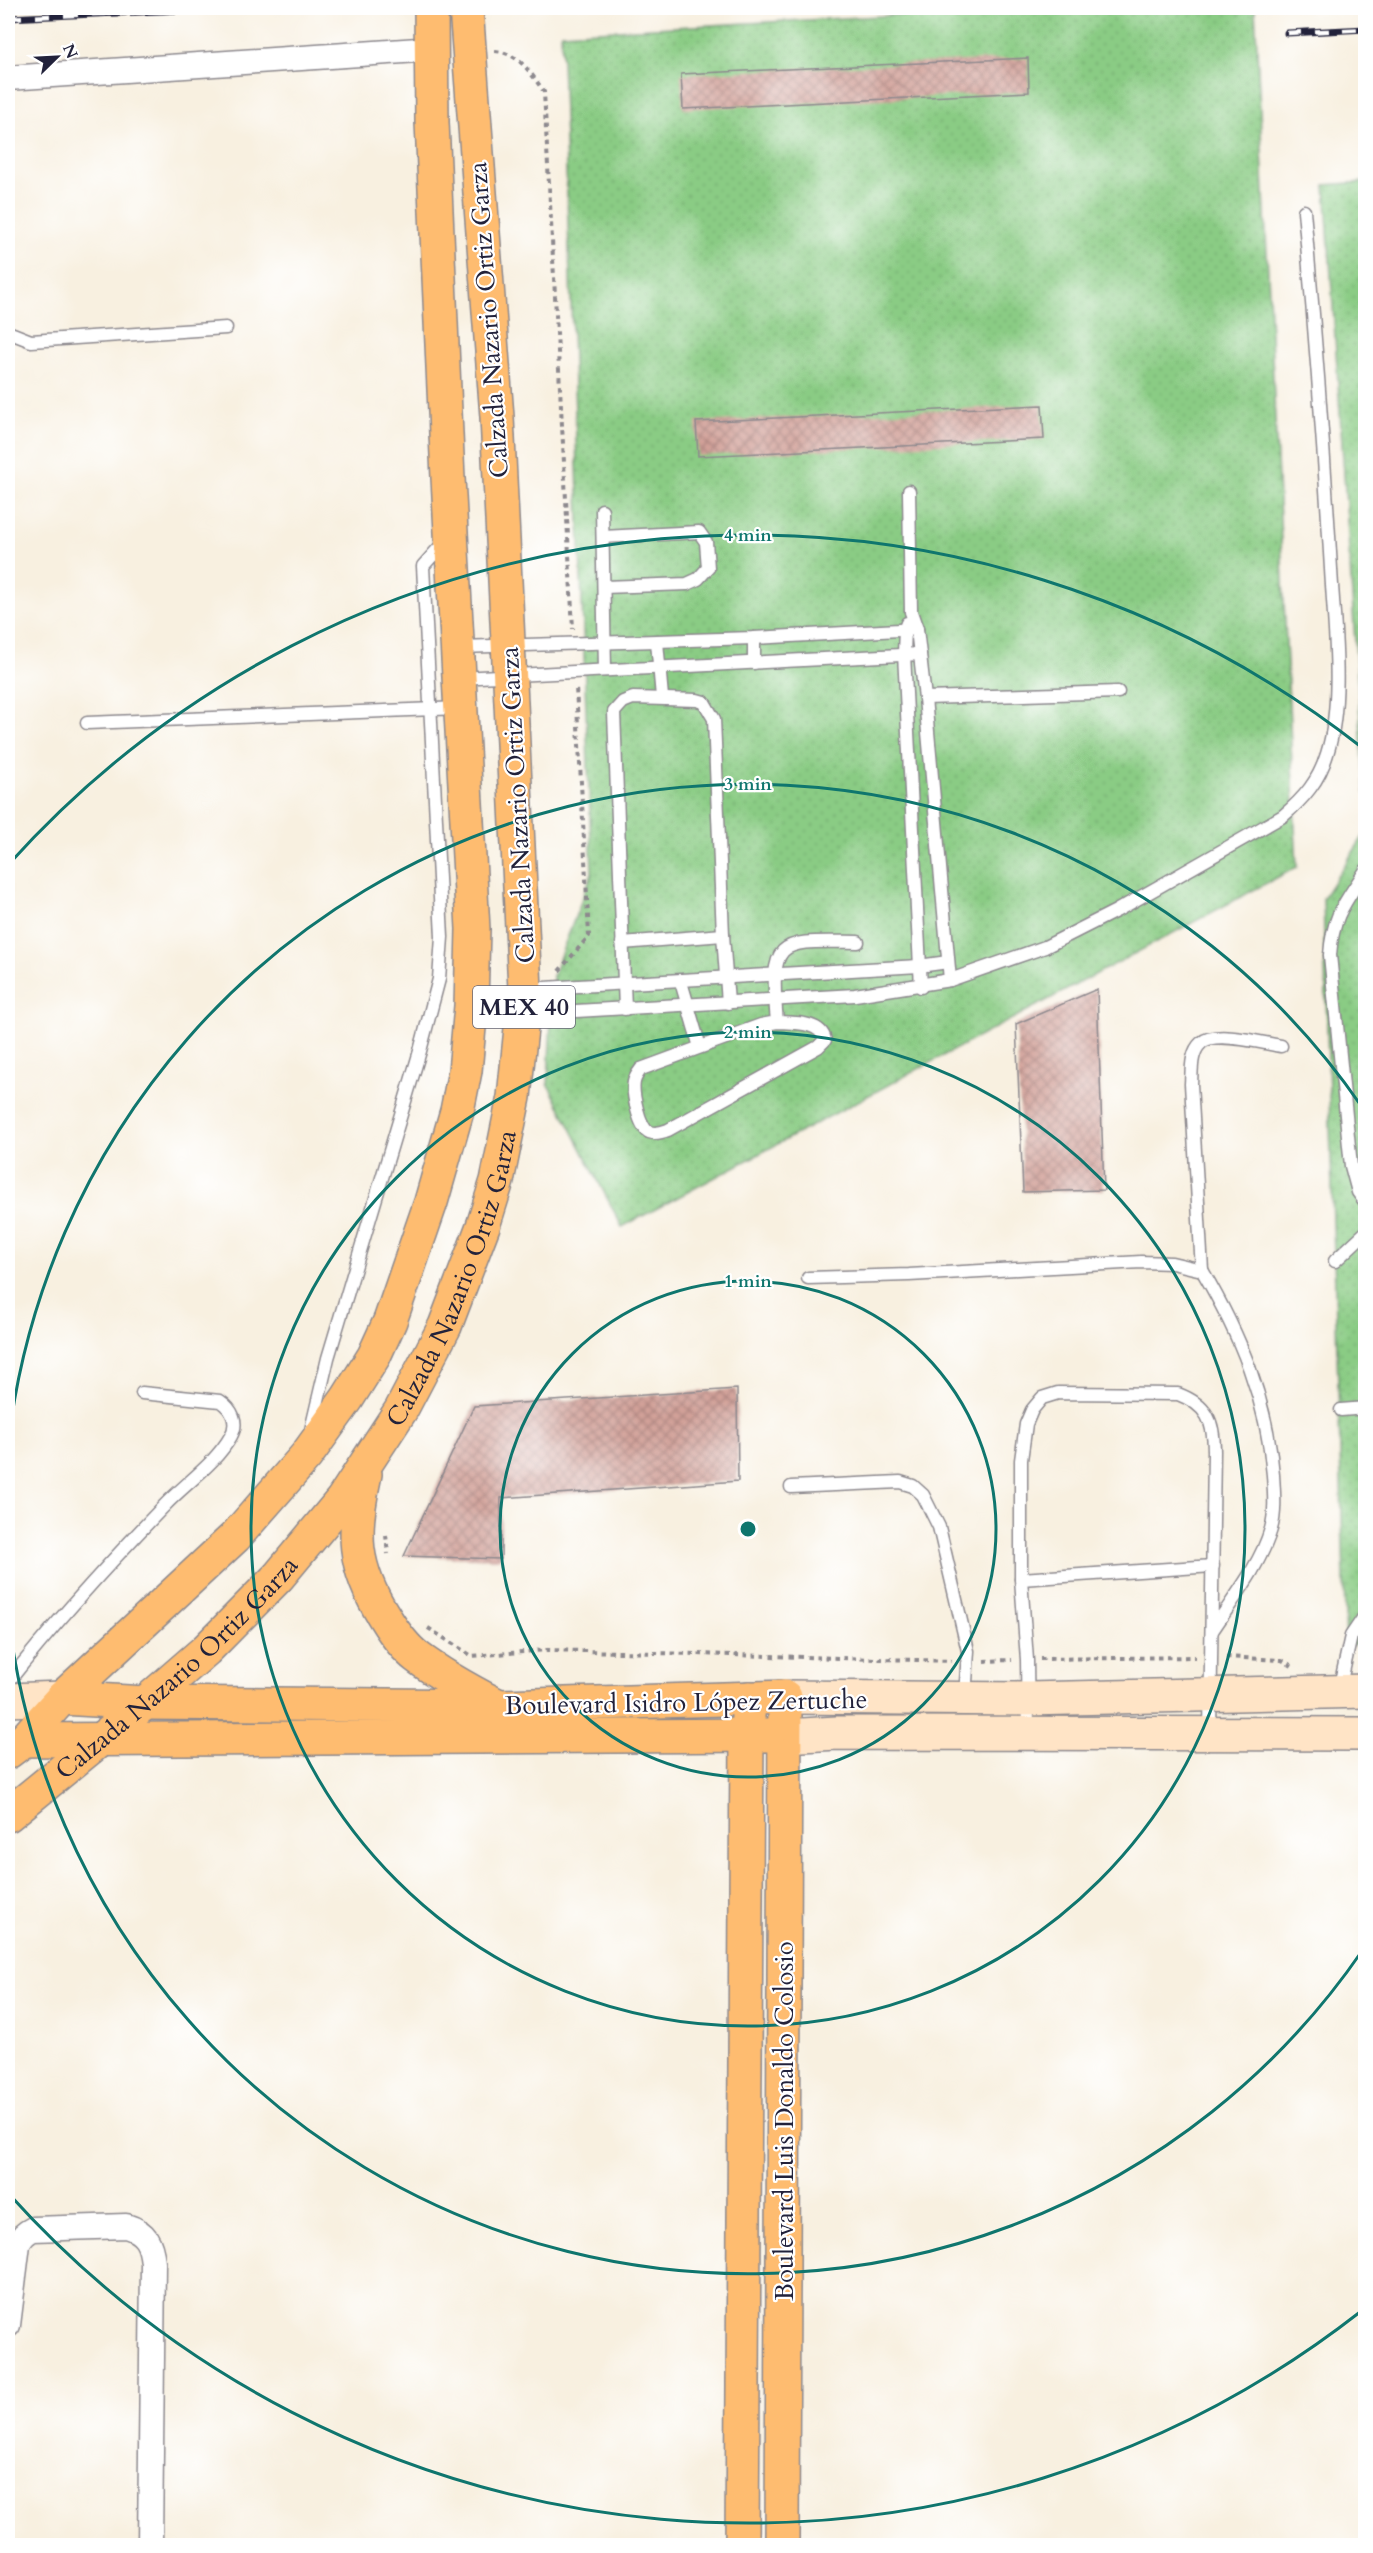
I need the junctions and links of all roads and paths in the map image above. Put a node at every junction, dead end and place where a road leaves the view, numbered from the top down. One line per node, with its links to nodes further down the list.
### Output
1 (431, 8): 3 (main road, Calzada Nazario Ortiz Garza / MEX 40)
2 (466, 8): 19 (main road, Calzada Nazario Ortiz Garza / MEX 40)
3 (433, 49): 4 (street); 10 (main road, Calzada Nazario Ortiz Garza / MEX 40)
4 (8, 78)
5 (1304, 211): 36 (lane)
6 (226, 328): 7 (lane)
7 (8, 332)
8 (909, 491): 13 (lane)
9 (602, 510): 11 (lane)
10 (452, 534): 23 (main road, Calzada Nazario Ortiz Garza / MEX 40); 23 (lane)
11 (603, 537): 12 (lane); 12 (lane)
12 (604, 587): 15 (lane)
13 (911, 629): 14 (lane); 17 (lane); 18 (lane)
14 (754, 638): 16 (lane); 20 (lane)
15 (605, 642): 16 (lane); 19 (lane); 22 (lane)
16 (657, 642): 21 (lane)
17 (904, 654): 18 (lane); 20 (lane); 33 (lane)
18 (920, 654): 26 (lane)
19 (510, 660): 22 (lane); 23 (lane); 23 (lane); 41 (main road, Calzada Nazario Ortiz Garza / MEX 40)
20 (754, 663): 21 (lane)
21 (658, 668): 22 (lane); 25 (lane)
22 (605, 670)
23 (452, 685): 27 (lane); 56 (lane); 56 (main road, Calzada Nazario Ortiz Garza / MEX 40)
24 (1118, 692): 26 (lane)
25 (662, 697): 29 (lane); 31 (lane)
26 (925, 698): 32 (lane)
27 (87, 723)
28 (1365, 870): 48 (lane)
29 (723, 935): 31 (lane); 35 (lane)
30 (858, 942): 34 (lane)
31 (622, 943): 38 (lane)
32 (948, 962): 33 (lane); 36 (lane)
33 (919, 966): 34 (lane); 39 (lane)
34 (774, 975): 35 (lane); 40 (lane)
35 (726, 978): 37 (lane); 42 (lane)
36 (950, 980): 39 (lane)
37 (681, 982): 38 (lane); 43 (lane)
38 (624, 984): 41 (lane); 44 (lane)
39 (921, 987): 40 (lane)
40 (776, 1001): 42 (lane); 45 (lane)
41 (525, 1002): 44 (lane); 57 (main road, Calzada Nazario Ortiz Garza / MEX 40)
42 (728, 1003): 43 (lane)
43 (688, 1006): 44 (lane); 47 (lane)
44 (625, 1009)
45 (777, 1022): 47 (lane); 47 (lane)
46 (1281, 1046): 51 (lane)
47 (700, 1047)
48 (1365, 1203)
49 (1365, 1232): 50 (lane)
50 (1335, 1261)
51 (1202, 1270): 52 (lane); 62 (lane)
52 (808, 1278)
53 (142, 1393): 63 (lane)
54 (1365, 1408): 55 (lane)
55 (1341, 1410)
56 (306, 1456): 67 (main road, Calzada Nazario Ortiz Garza / MEX 40)
57 (367, 1461): 72 (main road, Calzada Nazario Ortiz Garza / MEX 40); 73 (main road)
58 (791, 1487): 69 (lane)
59 (1213, 1566): 60 (lane); 60 (lane); 62 (lane)
60 (1022, 1579): 70 (lane)
61 (1365, 1614): 64 (lane)
62 (1212, 1632): 65 (lane)
63 (8, 1682)
64 (1352, 1691): 65 (main road, Boulevard Isidro López Zertuche)
65 (1211, 1694): 70 (main road, Boulevard Isidro López Zertuche); 74 (lane)
66 (785, 1697): 68 (main road, Boulevard Isidro López Zertuche); 69 (main road, Boulevard Isidro López Zertuche); 78 (main road, Boulevard Luis Donaldo Colosio)
67 (62, 1698): 71 (main road, Boulevard Isidro López Zertuche); 72 (main road, Boulevard Isidro López Zertuche); 80 (main road, Calzada Nazario Ortiz Garza / MEX 40)
68 (749, 1698): 73 (main road, Boulevard Isidro López Zertuche); 77 (main road, Boulevard Luis Donaldo Colosio)
69 (965, 1698): 70 (main road, Boulevard Isidro López Zertuche)
70 (1028, 1699): 75 (lane)
71 (8, 1700)
72 (145, 1703): 73 (main road, Boulevard Isidro López Zertuche); 79 (main road, Calzada Nazario Ortiz Garza / MEX 40)
73 (499, 1706)
74 (1210, 1733): 75 (main road, Boulevard Isidro López Zertuche); 76 (main road, Boulevard Isidro López Zertuche)
75 (1028, 1734): 78 (main road, Boulevard Isidro López Zertuche)
76 (1365, 1734)
77 (747, 1735): 78 (main road, Boulevard Isidro López Zertuche); 79 (main road, Boulevard Isidro López Zertuche); 83 (main road, Boulevard Luis Donaldo Colosio)
78 (785, 1736): 84 (main road, Boulevard Luis Donaldo Colosio)
79 (101, 1740): 80 (main road, Boulevard Isidro López Zertuche); 81 (main road, Calzada Nazario Ortiz Garza / MEX 40)
80 (13, 1744)
81 (8, 1815)
82 (8, 2325): 85 (street)
83 (743, 2415): 84 (main road); 86 (main road, Boulevard Luis Donaldo Colosio)
84 (783, 2419): 87 (main road, Boulevard Luis Donaldo Colosio)
85 (150, 2546)
86 (742, 2546)
87 (782, 2546)

